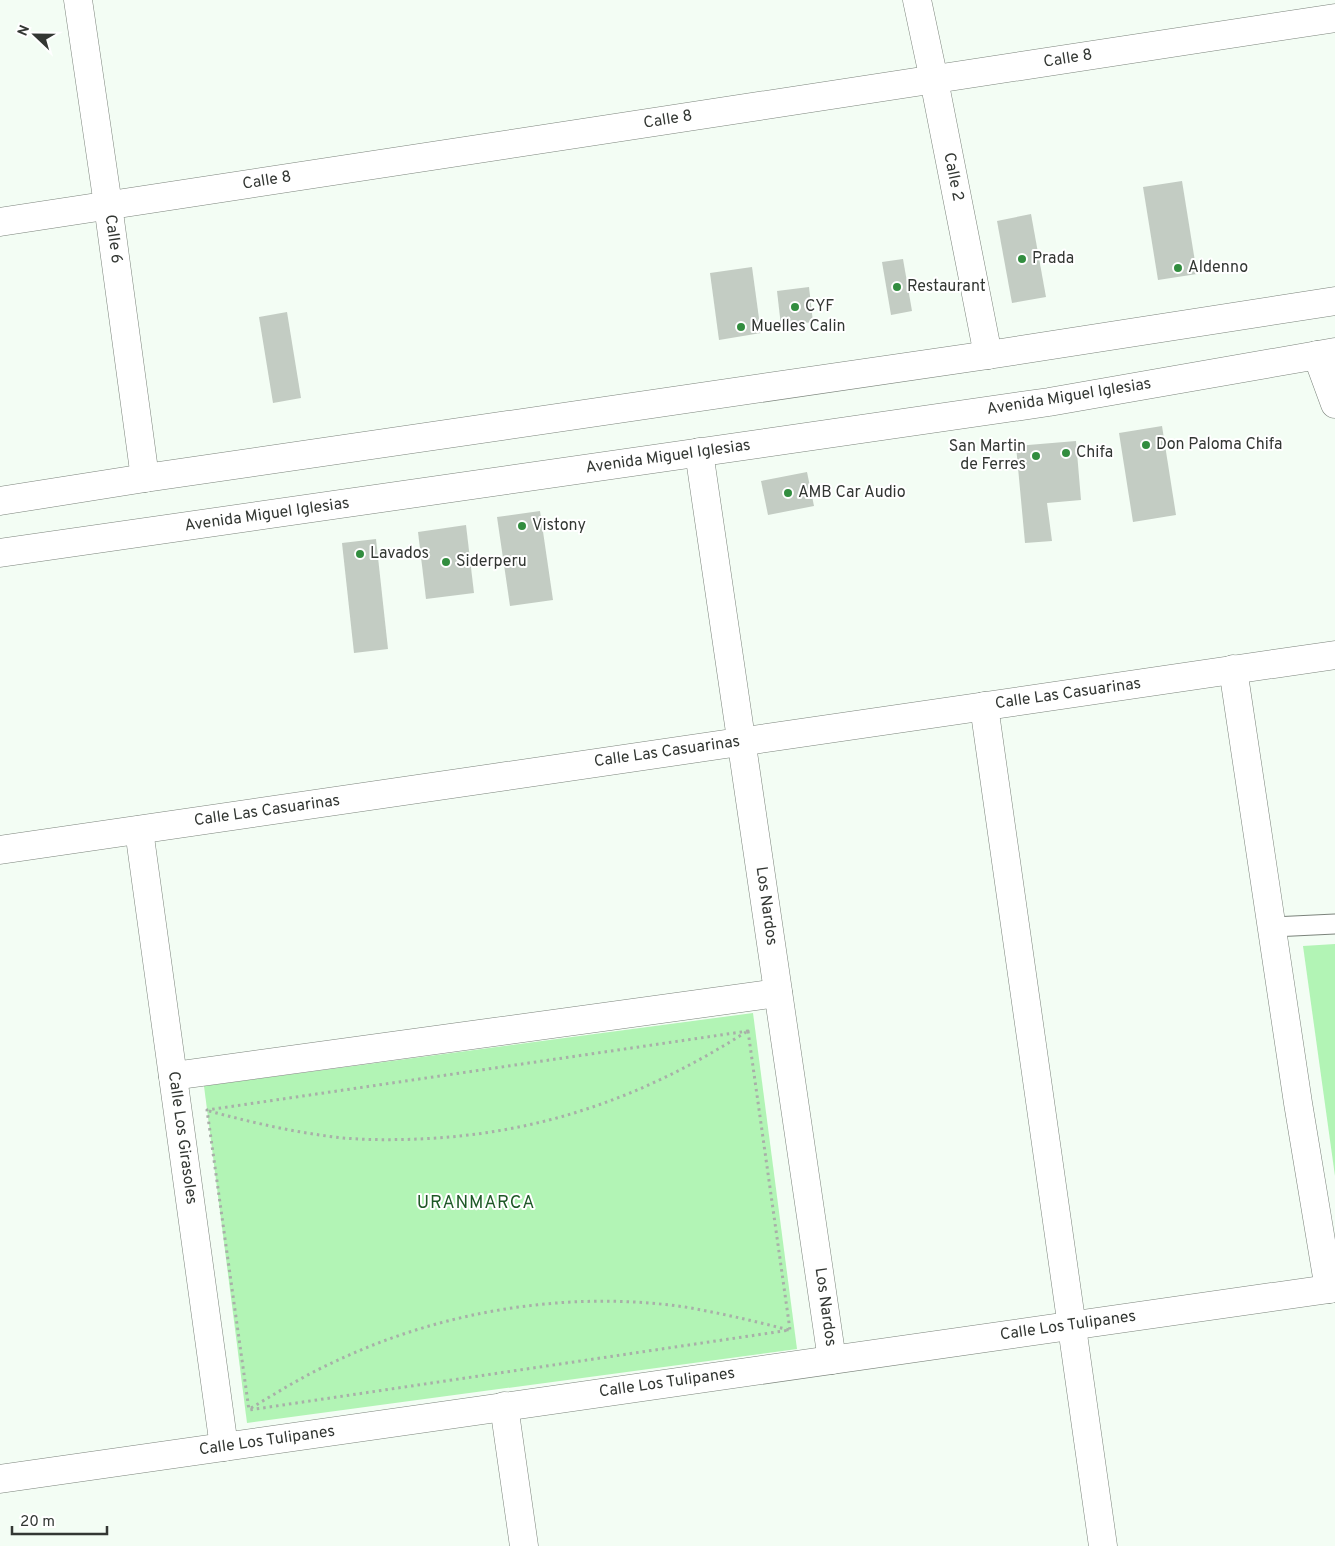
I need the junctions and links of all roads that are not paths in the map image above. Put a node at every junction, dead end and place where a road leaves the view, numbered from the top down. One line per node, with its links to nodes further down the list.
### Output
1 (78, 0): 5 (street, Calle 6)
2 (917, 0): 4 (street, Calle 2)
3 (1335, 18): 4 (street, Calle 8)
4 (934, 80): 5 (street, Calle 8); 9 (street, Calle 2)
5 (108, 205): 6 (street, Calle 8); 12 (street, Calle 6)
6 (0, 222)
7 (1335, 301): 9 (street)
8 (1326, 354): 10 (street); 11 (street, Avenida Miguel Iglesias)
9 (988, 355): 12 (street)
10 (1335, 404)
11 (699, 452): 14 (street, Avenida Miguel Iglesias); 18 (street, Los Nardos)
12 (145, 478): 13 (street)
13 (0, 501)
14 (0, 553)
15 (1335, 655): 16 (street, Calle Las Casuarinas)
16 (1233, 669): 17 (street, Calle Las Casuarinas); 22 (street)
17 (984, 706): 18 (street, Calle Las Casuarinas); 26 (street)
18 (742, 741): 19 (street, Calle Las Casuarinas); 23 (street, Los Nardos)
19 (139, 830): 20 (street, Calle Las Casuarinas); 24 (street, Calle Los Girasoles)
20 (0, 850)
21 (1335, 924): 22 (lane)
22 (1273, 927): 25 (street)
23 (778, 993): 24 (street); 27 (street, Los Nardos)
24 (173, 1076): 29 (street, Calle Los Girasoles)
25 (1332, 1288): 26 (street, Calle Los Tulipanes)
26 (1072, 1325): 27 (street, Calle Los Tulipanes); 32 (street)
27 (832, 1360): 28 (street, Calle Los Tulipanes)
28 (504, 1406): 29 (street, Calle Los Tulipanes); 31 (street)
29 (224, 1447): 30 (street, Calle Los Tulipanes)
30 (0, 1479)
31 (524, 1546)
32 (1103, 1546)

